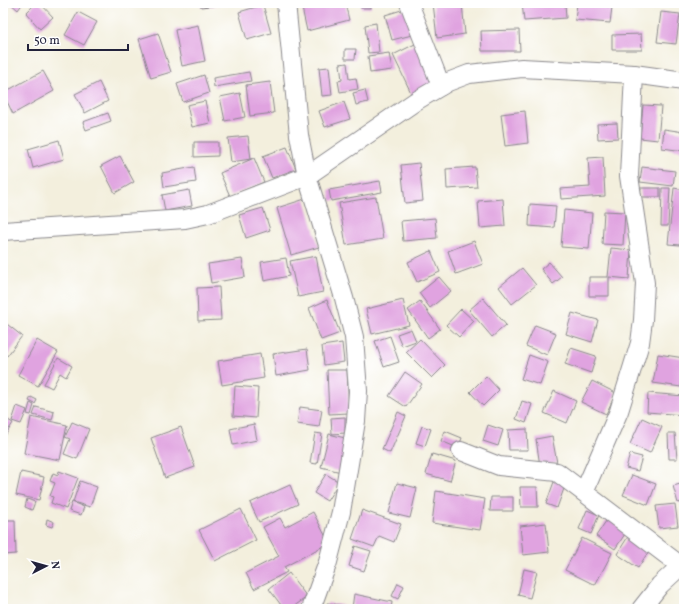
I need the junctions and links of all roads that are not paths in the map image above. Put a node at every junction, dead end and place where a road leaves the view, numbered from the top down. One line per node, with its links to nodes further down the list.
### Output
1 (286, 3): 6 (street)
2 (409, 3): 5 (street)
3 (634, 74): 4 (street); 5 (street); 9 (street)
4 (684, 81)
5 (441, 86): 6 (street)
6 (307, 176): 7 (street); 11 (street)
7 (3, 231)
8 (461, 451): 9 (street)
9 (584, 492): 10 (street)
10 (682, 564): 12 (street)
11 (311, 609)
12 (641, 609)

